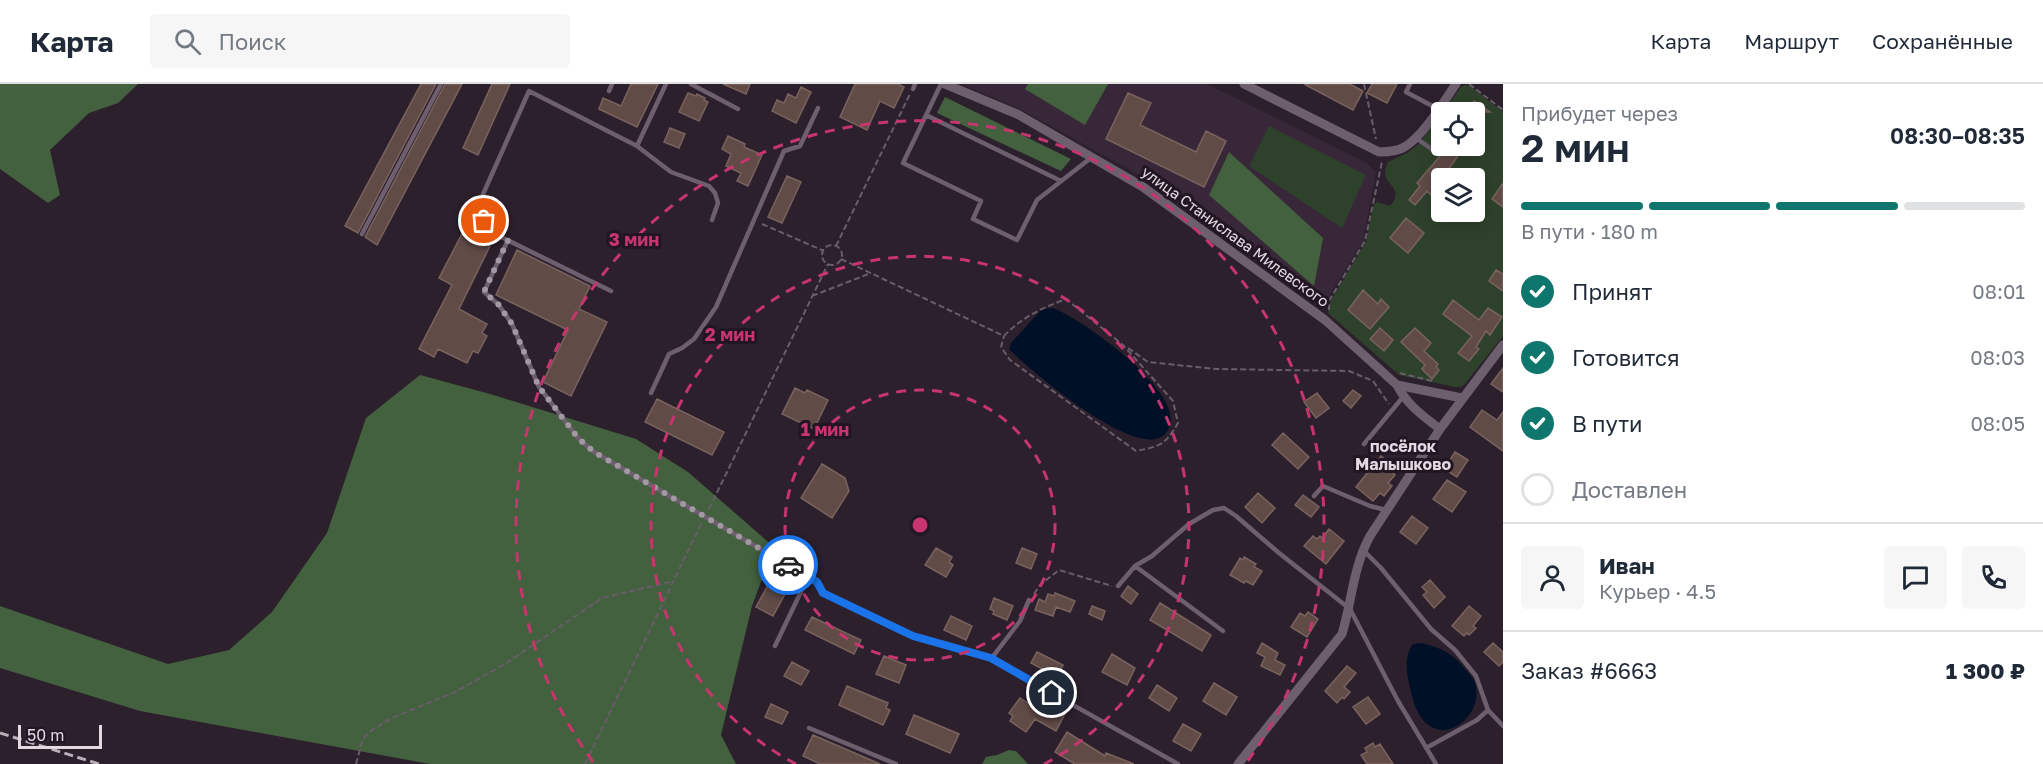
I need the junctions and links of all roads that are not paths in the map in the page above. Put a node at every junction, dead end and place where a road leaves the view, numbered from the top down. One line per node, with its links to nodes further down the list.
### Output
1 (441, 84): 23 (lane)
2 (612, 84): 10 (lane)
3 (666, 84): 18 (lane)
4 (691, 84): 14 (lane)
5 (943, 84): 15 (lane); 20 (street, улица Станислава Милевского)
6 (1244, 84): 9 (street)
7 (1410, 84): 12 (lane)
8 (1456, 84): 11 (street)
9 (1260, 88): 17 (street)
10 (609, 91)
11 (1443, 102)
12 (1431, 105)
13 (818, 108): 28 (lane)
14 (738, 109)
15 (926, 115): 21 (lane); 21 (lane)
16 (1431, 118): 17 (street)
17 (1416, 138): 19 (lane)
18 (637, 146): 22 (lane); 24 (lane)
19 (1431, 149)
20 (1092, 157): 21 (lane); 27 (street, улица Станислава Милевского)
21 (1061, 181)
22 (712, 220)
23 (362, 234)
24 (508, 240): 25 (lane); 37 (lane)
25 (611, 291)
26 (1503, 345): 30 (street)
27 (1397, 385): 29 (street, улица Станислава Милевского); 30 (street)
28 (651, 393)
29 (1403, 397): 31 (street, улица Станислава Милевского); 32 (lane)
30 (1462, 398): 31 (street)
31 (1440, 429): 34 (street)
32 (1364, 444)
33 (1314, 496): 34 (lane)
34 (1387, 511): 35 (street)
35 (1363, 550): 40 (street); 44 (lane)
36 (1135, 566): 38 (lane); 40 (lane); 41 (lane)
37 (808, 577): 42 (lane); 43 (lane)
38 (1118, 586)
39 (1029, 600): 43 (lane)
40 (1350, 609): 47 (lane); 50 (street)
41 (1223, 631)
42 (775, 646)
43 (991, 658): 49 (lane)
44 (1488, 710): 45 (lane); 47 (lane)
45 (1503, 726)
46 (809, 728): 48 (lane)
47 (1426, 748): 51 (lane)
48 (896, 764)
49 (1178, 764)
50 (1238, 764)
51 (1436, 764)

